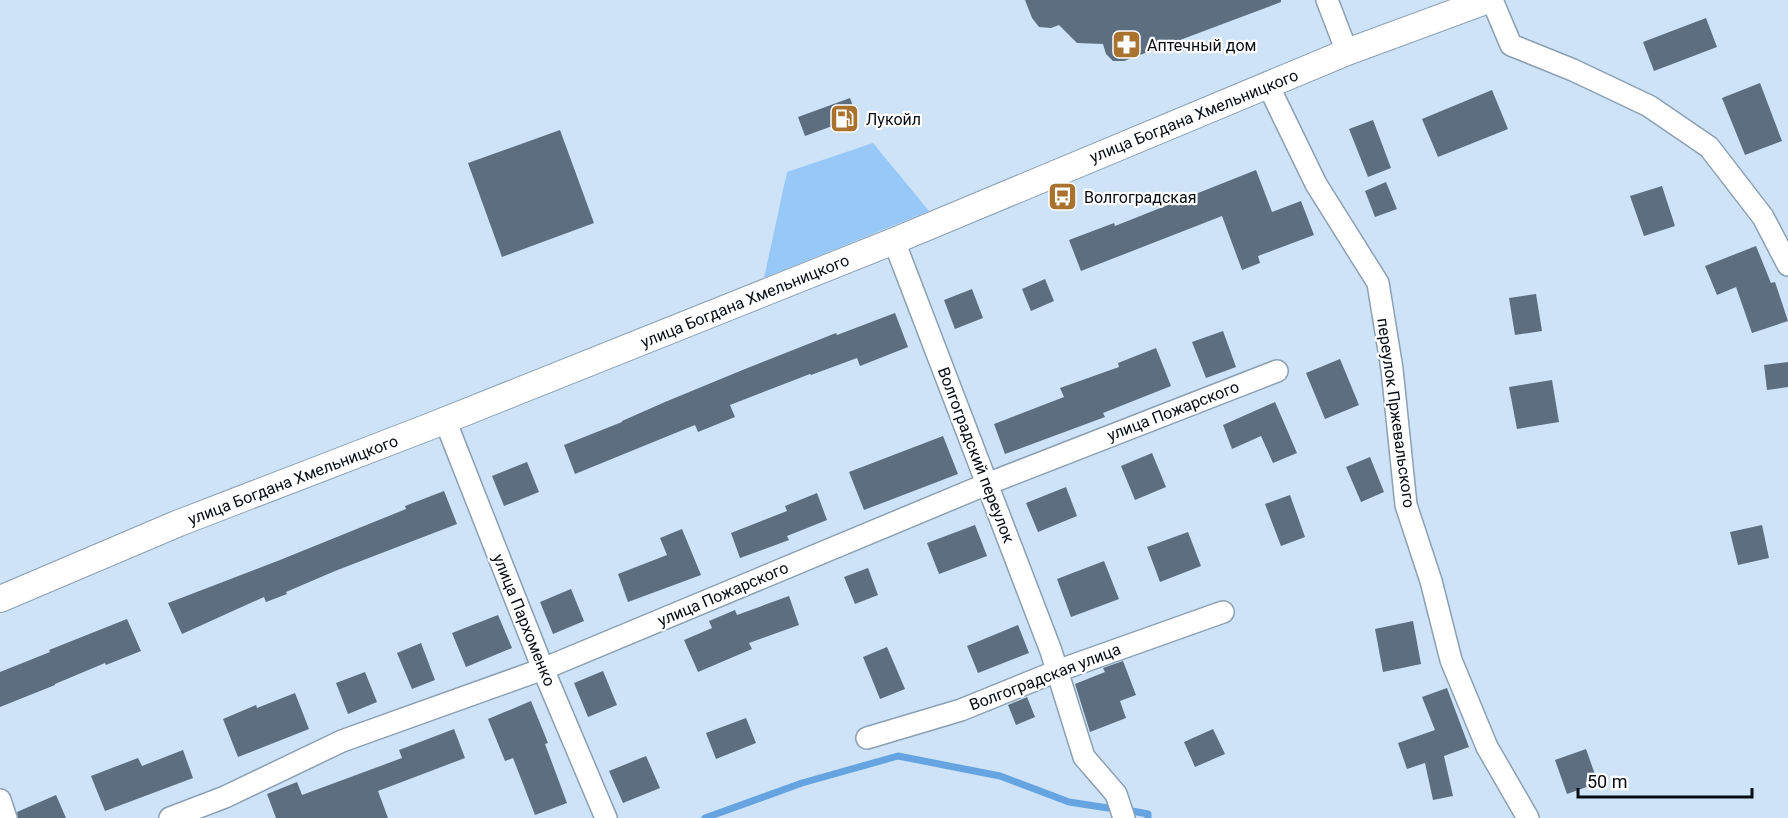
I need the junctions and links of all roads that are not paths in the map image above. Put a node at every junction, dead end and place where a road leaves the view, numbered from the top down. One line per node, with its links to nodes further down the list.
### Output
1 (1328, 0): 3 (street)
2 (1490, 0): 3 (street, улица Богдана Хмельницкого); 6 (street)
3 (1347, 52): 4 (street, улица Богдана Хмельницкого)
4 (1268, 86): 5 (street, улица Богдана Хмельницкого); 20 (street, переулок Пржевальского)
5 (894, 241): 8 (street, улица Богдана Хмельницкого); 9 (street, Волгоградский переулок)
6 (1788, 265)
7 (1277, 371): 9 (street, улица Пожарского)
8 (446, 420): 10 (street, улица Богдана Хмельницкого); 12 (street, улица Пархоменко)
9 (987, 484): 12 (street, улица Пожарского); 13 (street, Волгоградский переулок)
10 (0, 599)
11 (1223, 612): 13 (street, Волгоградская улица)
12 (543, 669): 16 (street, улица Пархоменко); 18 (street, улица Пожарского)
13 (1057, 671): 14 (street, Волгоградская улица); 19 (street, Волгоградский переулок)
14 (867, 738)
15 (0, 800): 17 (street)
16 (603, 817)
17 (6, 818)
18 (170, 818)
19 (1124, 818)
20 (1528, 818)

